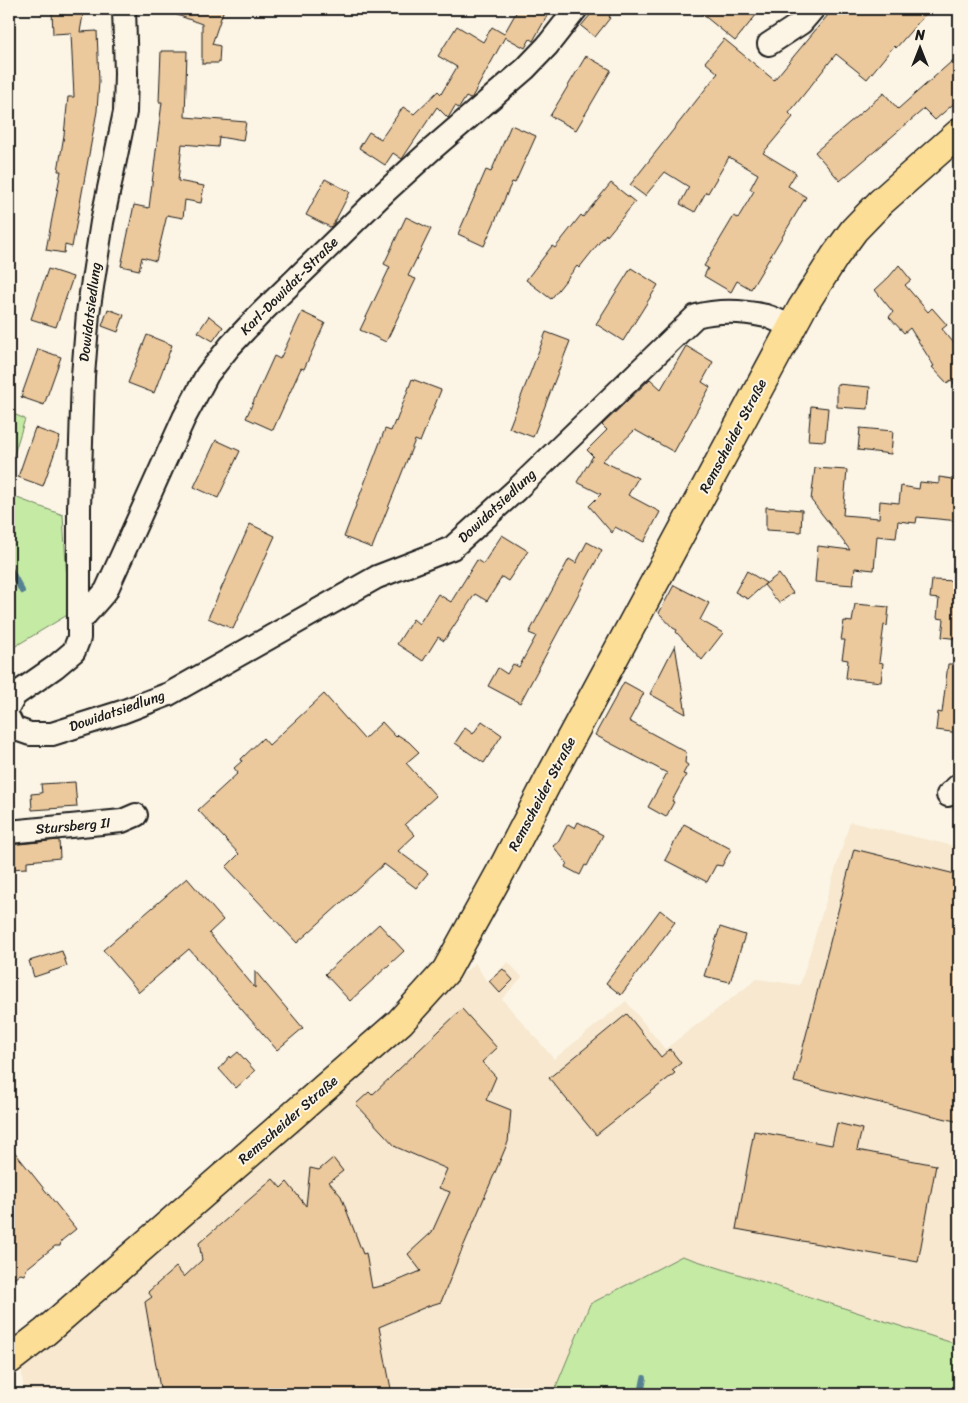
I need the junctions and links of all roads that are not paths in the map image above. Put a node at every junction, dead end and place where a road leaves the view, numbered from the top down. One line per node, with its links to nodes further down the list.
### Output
1 (124, 9): 7 (street, Dowidatsiedlung)
2 (576, 9): 7 (street, Karl-Dowidat-Straße)
3 (813, 9): 4 (street)
4 (768, 44)
5 (959, 133): 6 (main road, Remscheider Straße)
6 (791, 327): 9 (street, Dowidatsiedlung); 12 (main road, Remscheider Straße)
7 (80, 620): 8 (street, Dowidatsiedlung)
8 (9, 706)
9 (9, 720)
10 (136, 815): 11 (street, Stursberg II)
11 (9, 832)
12 (9, 1360)

